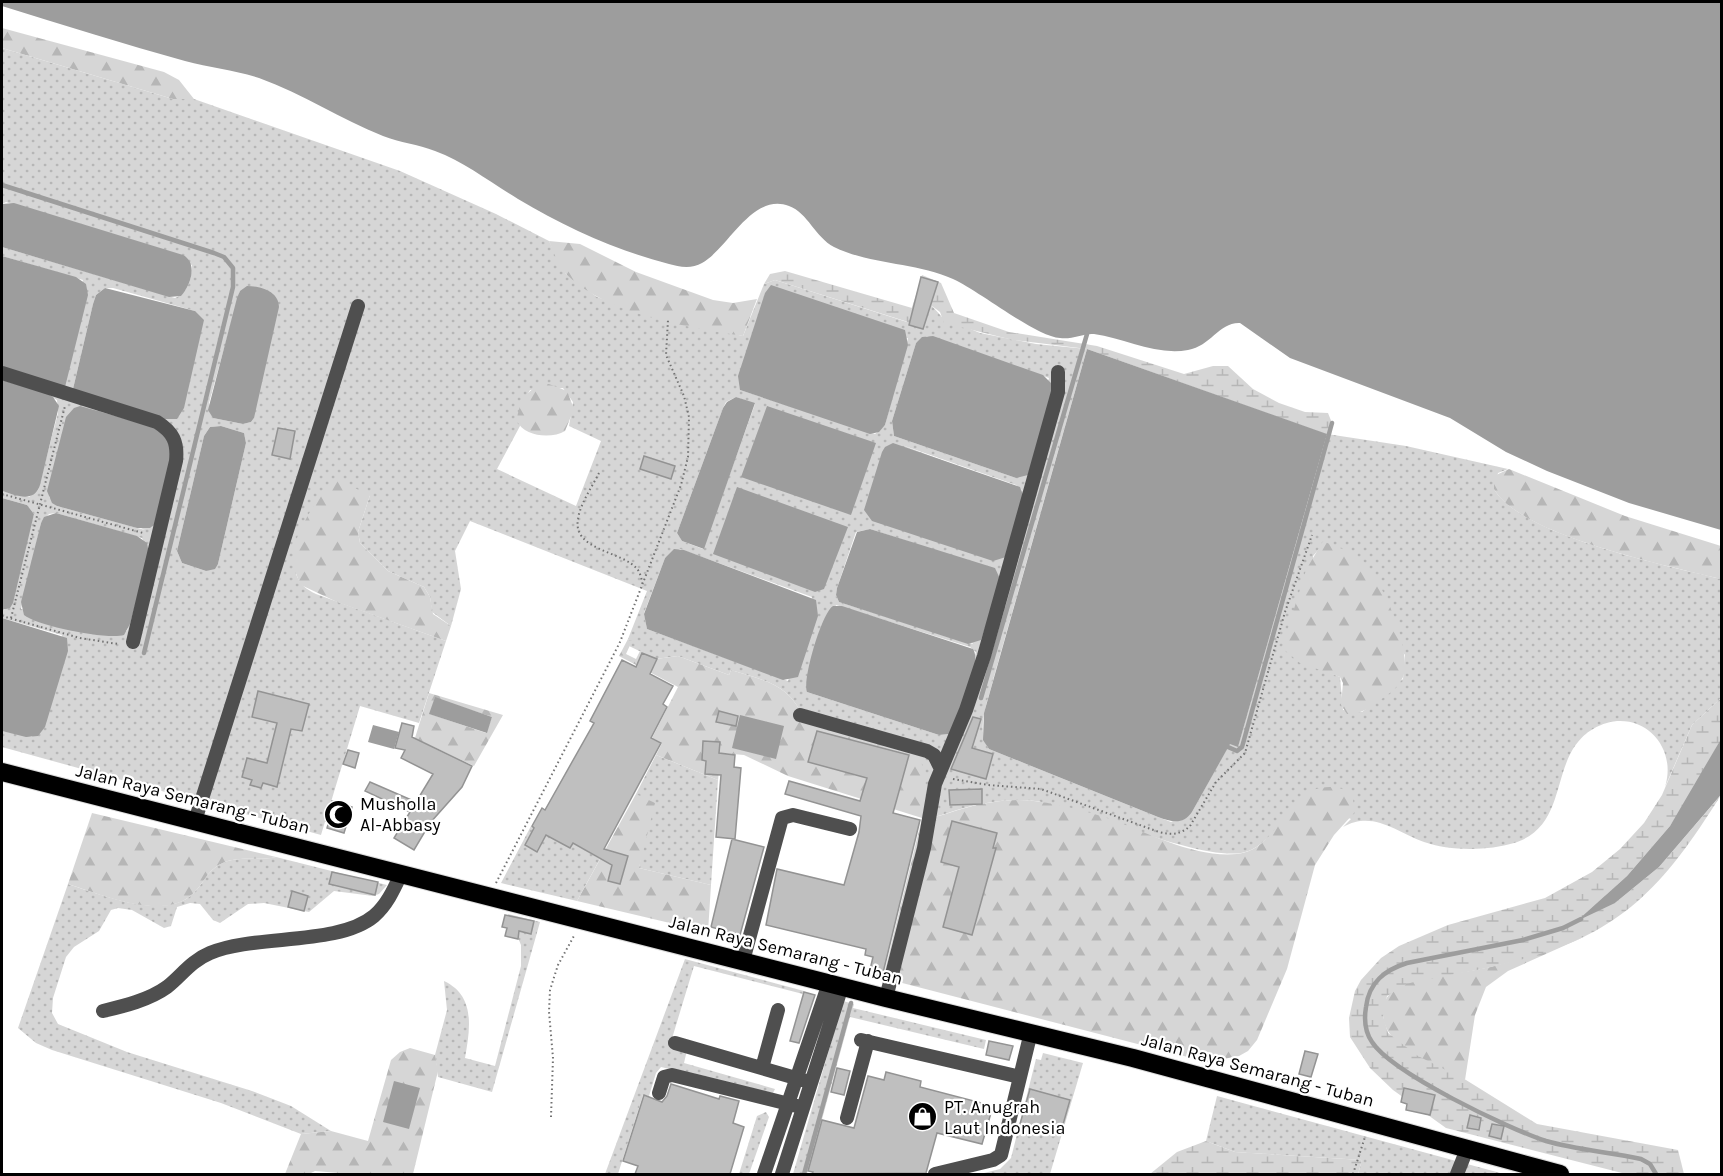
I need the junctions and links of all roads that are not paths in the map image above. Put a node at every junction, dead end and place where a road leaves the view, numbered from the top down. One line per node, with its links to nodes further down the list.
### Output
1 (358, 306): 8 (lane)
2 (1058, 372): 6 (lane)
3 (2, 374): 4 (lane)
4 (133, 642)
5 (800, 715): 6 (lane)
6 (940, 767): 13 (lane)
7 (2, 772): 8 (highway, Jalan Raya Semarang - Tuban)
8 (195, 821): 10 (highway, Jalan Raya Semarang - Tuban)
9 (850, 829): 11 (lane)
10 (401, 874): 11 (highway, Jalan Raya Semarang - Tuban); 15 (lane)
11 (743, 961): 12 (highway, Jalan Raya Semarang - Tuban)
12 (835, 985): 13 (highway, Jalan Raya Semarang - Tuban); 20 (lane); 21 (lane)
13 (886, 998): 16 (highway, Jalan Raya Semarang - Tuban)
14 (778, 1010): 18 (lane)
15 (103, 1011)
16 (1031, 1032): 19 (lane); 26 (highway, Jalan Raya Semarang - Tuban)
17 (675, 1043): 18 (lane)
18 (762, 1068): 20 (lane)
19 (1020, 1077): 25 (lane); 29 (lane)
20 (798, 1078): 21 (lane); 23 (lane)
21 (812, 1083): 24 (lane)
22 (659, 1093): 23 (lane)
23 (789, 1104): 24 (lane); 27 (lane)
24 (805, 1108): 28 (lane)
25 (847, 1118)
26 (1467, 1149): 30 (lane); 31 (highway, Jalan Raya Semarang - Tuban)
27 (764, 1174)
28 (782, 1174)
29 (935, 1174)
30 (1457, 1174)
31 (1560, 1174)

